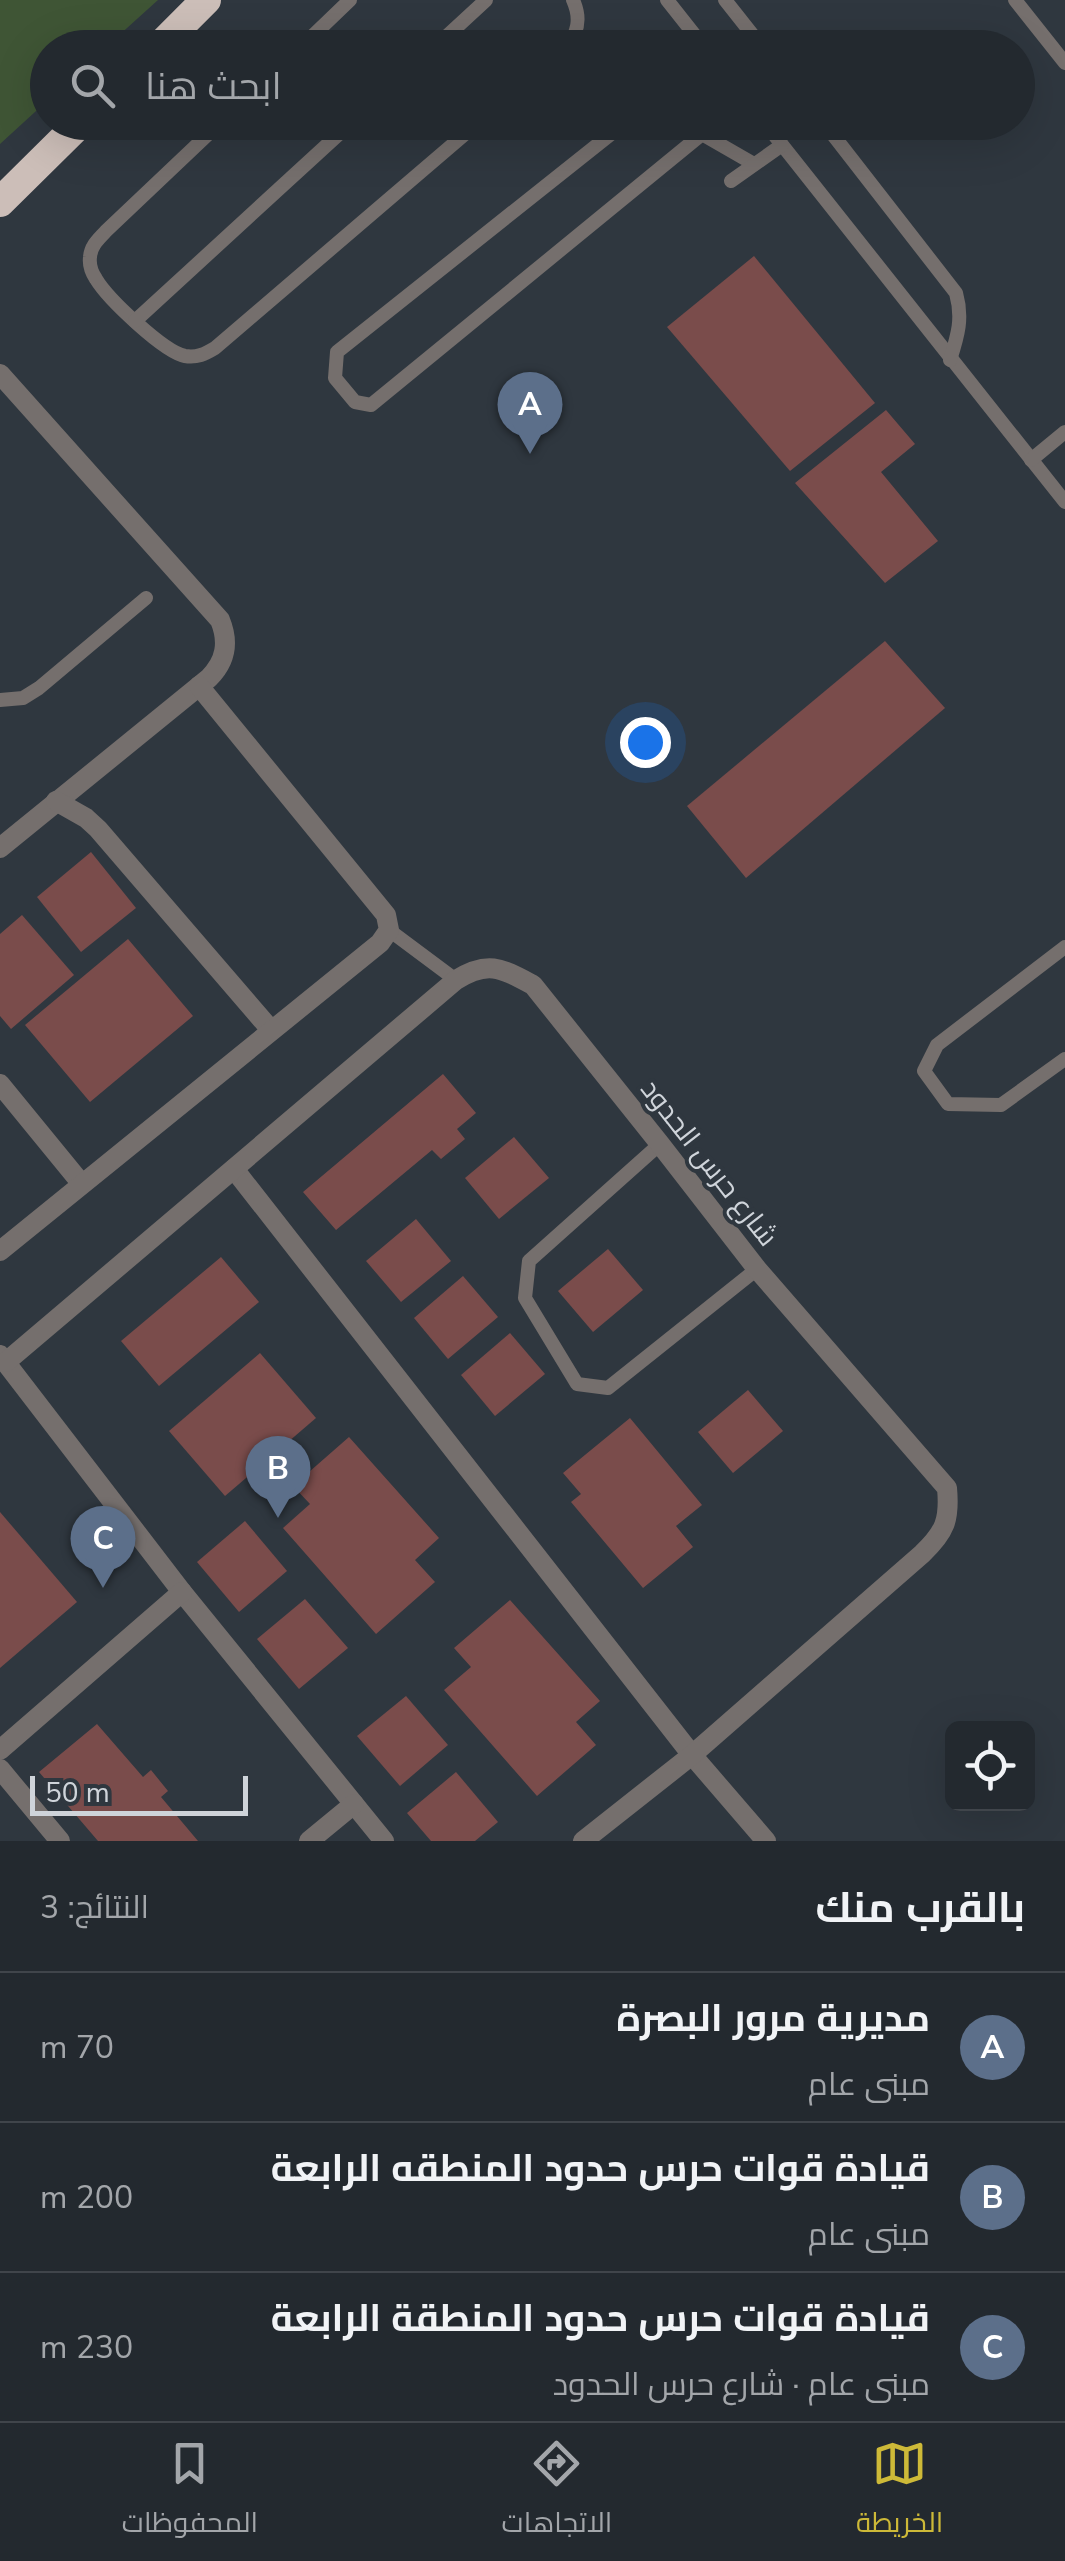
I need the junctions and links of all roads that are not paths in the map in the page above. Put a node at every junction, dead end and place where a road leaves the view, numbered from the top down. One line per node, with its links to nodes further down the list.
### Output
1 (206, 0): 8 (highway)
2 (350, 0): 9 (lane)
3 (486, 0): 10 (lane)
4 (573, 0): 11 (lane)
5 (667, 0): 12 (lane)
6 (725, 0): 13 (lane)
7 (1015, 0): 14 (lane)
8 (176, 30)
9 (319, 30)
10 (454, 30)
11 (577, 30)
12 (690, 30)
13 (749, 30)
14 (1065, 63)
15 (64, 140): 27 (highway)
16 (201, 140): 28 (lane)
17 (332, 140): 28 (lane)
18 (457, 140): 28 (lane)
19 (603, 140): 20 (lane)
20 (695, 140)
21 (712, 140): 25 (lane)
22 (778, 140): 24 (lane)
23 (836, 140): 29 (lane)
24 (782, 145): 25 (lane); 29 (lane)
25 (754, 164): 26 (lane)
26 (731, 181)
27 (0, 202)
28 (135, 320)
29 (950, 360): 32 (lane)
30 (0, 374): 35 (street)
31 (1065, 432): 32 (lane)
32 (1031, 460): 33 (lane)
33 (1065, 502)
34 (146, 598): 36 (lane)
35 (198, 686): 37 (street); 39 (street)
36 (0, 700)
37 (56, 801): 38 (street); 42 (street)
38 (0, 848)
39 (389, 930): 41 (lane); 42 (street)
40 (1065, 947): 43 (lane)
41 (456, 980): 45 (street, شارع حرس الحدود); 46 (street, شارع حرس الحدود)
42 (272, 1030): 47 (street)
43 (1065, 1059)
44 (0, 1084): 47 (street)
45 (660, 1144): 49 (street, شارع حرس الحدود); 49 (lane)
46 (234, 1169): 50 (street, شارع حرس الحدود); 53 (street)
47 (82, 1183): 48 (street)
48 (0, 1251)
49 (757, 1270): 53 (street, شارع حرس الحدود)
50 (3, 1358): 51 (street)
51 (182, 1592): 52 (street); 55 (street)
52 (0, 1750)
53 (692, 1756): 59 (street, شارع حرس الحدود); 60 (street)
54 (0, 1769): 56 (street)
55 (354, 1804): 57 (street); 58 (street)
56 (60, 1841)
57 (309, 1841)
58 (384, 1841)
59 (583, 1841)
60 (766, 1841)

